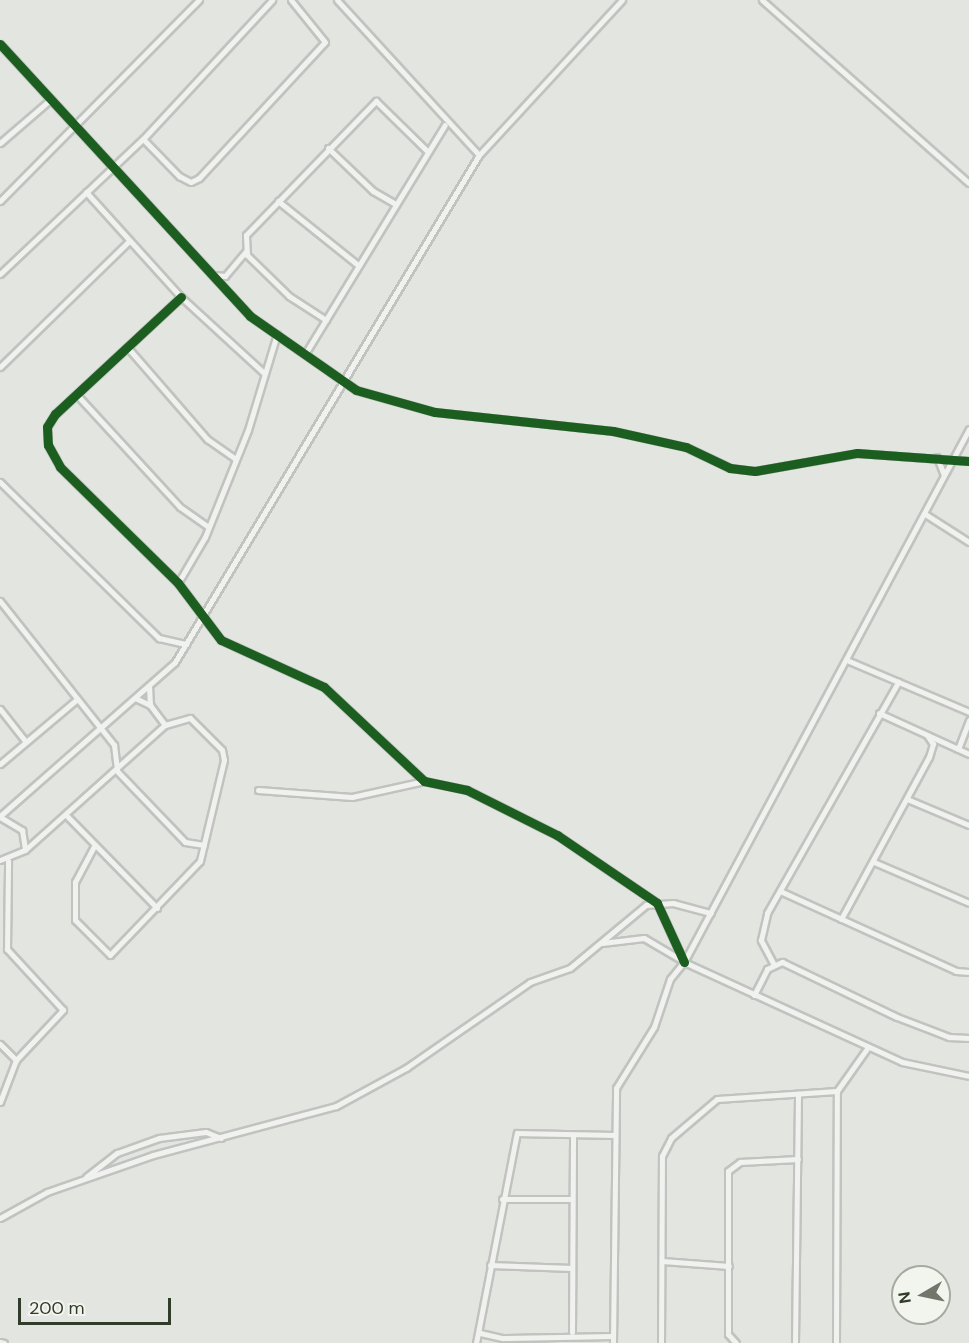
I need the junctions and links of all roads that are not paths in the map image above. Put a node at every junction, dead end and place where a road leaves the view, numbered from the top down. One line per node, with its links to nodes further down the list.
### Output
1 (199, 0): 10 (street)
2 (272, 0): 11 (street)
3 (291, 0): 11 (street)
4 (337, 0): 9 (street)
5 (622, 0): 15 (street)
6 (762, 0): 17 (street)
7 (0, 44): 8 (street)
8 (50, 100): 10 (street); 12 (street)
9 (445, 125): 14 (street); 15 (street)
10 (78, 126): 16 (street); 19 (street)
11 (143, 139): 16 (street)
12 (0, 143)
13 (328, 148): 14 (street); 20 (street); 21 (street)
14 (426, 150): 21 (street)
15 (478, 155): 36 (street)
16 (112, 163): 18 (street); 26 (street)
17 (969, 183)
18 (86, 192): 22 (street); 25 (street)
19 (0, 201)
20 (278, 201): 23 (street); 24 (street)
21 (394, 203): 24 (street)
22 (129, 241): 29 (street); 34 (street)
23 (245, 252): 27 (street); 30 (street)
24 (358, 265): 30 (street)
25 (0, 274)
26 (214, 275): 27 (street); 28 (street)
27 (224, 276): 28 (street)
28 (227, 290): 31 (street)
29 (181, 297): 32 (street); 35 (street)
30 (326, 320): 33 (street)
31 (277, 334): 33 (street); 35 (street)
32 (128, 348): 37 (street); 40 (street)
33 (305, 354): 36 (street)
34 (0, 367)
35 (264, 373): 40 (street)
36 (344, 383): 39 (street); 50 (street)
37 (77, 395): 46 (street); 48 (street)
38 (969, 429): 41 (street)
39 (936, 456): 41 (street); 43 (street)
40 (236, 459): 46 (street)
41 (953, 459): 42 (street); 43 (street)
42 (969, 461)
43 (944, 478): 45 (street)
44 (0, 482): 51 (street)
45 (925, 514): 47 (street); 52 (street)
46 (207, 526): 48 (street)
47 (969, 542)
48 (178, 583): 50 (street)
49 (1, 604): 56 (street)
50 (202, 618): 51 (street); 70 (street)
51 (186, 644): 54 (street)
52 (849, 661): 53 (street); 86 (street)
53 (898, 682): 59 (street); 60 (street)
54 (149, 686): 55 (street); 57 (street)
55 (135, 698): 57 (street); 63 (street)
56 (76, 700): 63 (street); 65 (street)
57 (150, 705): 62 (street)
58 (0, 709): 65 (street)
59 (969, 712)
60 (879, 713): 64 (street); 82 (street)
61 (969, 720): 66 (street)
62 (165, 725): 69 (street); 76 (street)
63 (99, 729): 69 (street); 74 (street)
64 (927, 735): 66 (street); 72 (street)
65 (26, 742): 68 (street)
66 (958, 749): 67 (street)
67 (969, 754)
68 (0, 764)
69 (117, 771): 73 (street); 76 (street)
70 (424, 781): 71 (street); 83 (street)
71 (258, 790)
72 (907, 799): 75 (street); 81 (street)
73 (66, 815): 77 (street); 78 (street)
74 (0, 817): 78 (street)
75 (969, 825)
76 (204, 844): 85 (street)
77 (94, 847): 85 (street); 85 (street)
78 (25, 850): 80 (street)
79 (0, 860): 80 (street)
80 (8, 861): 88 (street)
81 (874, 862): 84 (street); 87 (street)
82 (780, 891): 87 (street); 91 (street)
83 (657, 903): 86 (street); 89 (street); 90 (street)
84 (969, 903)
85 (157, 908)
86 (711, 913): 90 (street)
87 (841, 919): 92 (street)
88 (3, 926): 97 (street)
89 (602, 943): 90 (street); 104 (street)
90 (684, 962): 93 (street); 103 (street)
91 (773, 963): 93 (street); 94 (street)
92 (969, 972)
93 (754, 995): 96 (street)
94 (969, 1038)
95 (0, 1044): 97 (street)
96 (867, 1047): 98 (street); 99 (street)
97 (15, 1060): 101 (street)
98 (969, 1076)
99 (837, 1091): 100 (street); 124 (street)
100 (798, 1096): 105 (street); 110 (street)
101 (0, 1102)
102 (573, 1135): 103 (street); 107 (street); 108 (street)
103 (613, 1135): 116 (street)
104 (221, 1138): 106 (street); 106 (street)
105 (798, 1159): 112 (street); 123 (street)
106 (85, 1178): 109 (street)
107 (502, 1199): 108 (street); 111 (street)
108 (571, 1199): 113 (street)
109 (0, 1218)
110 (662, 1261): 112 (street); 121 (street)
111 (490, 1265): 113 (street); 115 (street)
112 (729, 1266): 122 (street)
113 (572, 1268): 114 (street)
114 (572, 1332): 115 (street); 116 (street)
115 (480, 1333): 119 (street)
116 (613, 1336): 120 (street)
117 (0, 1342): 118 (street)
118 (4, 1343)
119 (476, 1343)
120 (613, 1343)
121 (661, 1343)
122 (736, 1343)
123 (795, 1343)
124 (836, 1343)

